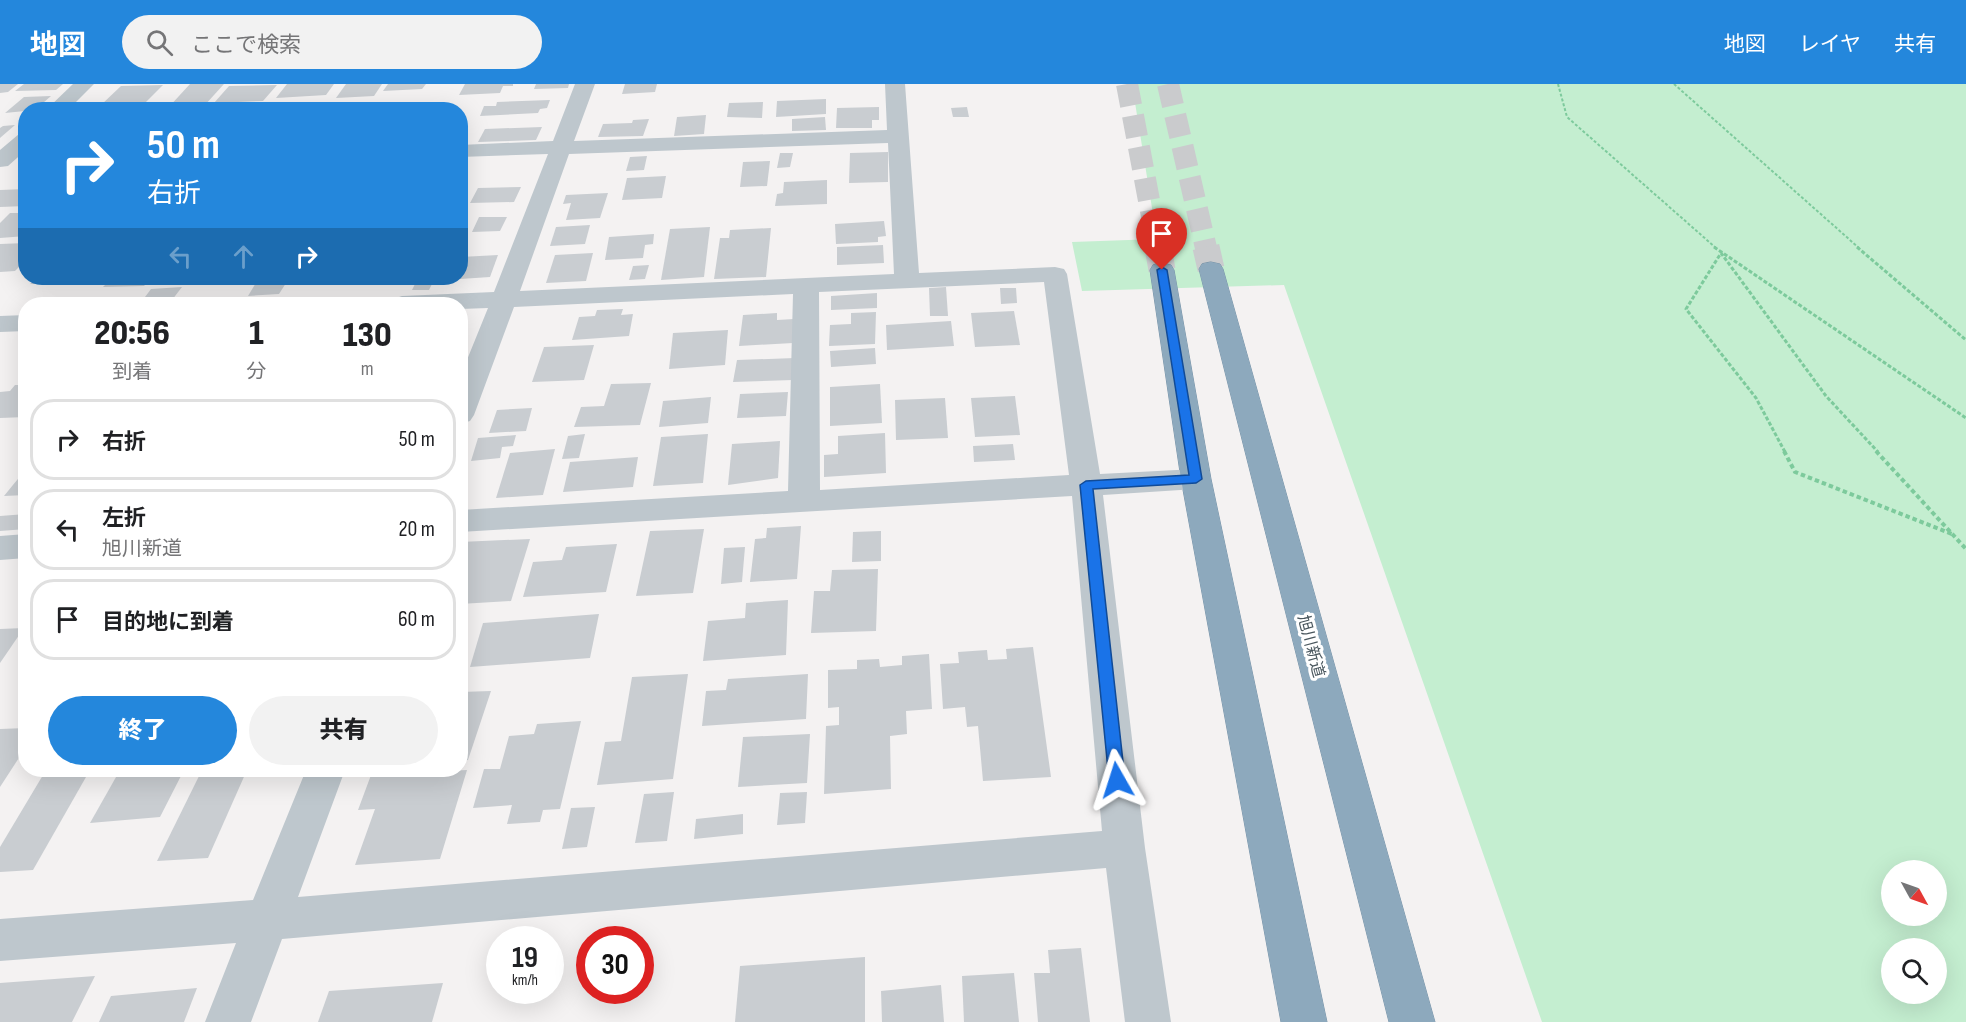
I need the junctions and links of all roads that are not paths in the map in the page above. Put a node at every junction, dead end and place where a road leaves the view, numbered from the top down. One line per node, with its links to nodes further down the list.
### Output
1 (84, 84): 4 (street)
2 (585, 84): 7 (street)
3 (895, 84): 5 (street)
4 (65, 102)
5 (898, 136): 7 (street); 14 (street)
6 (18, 145): 9 (street)
7 (562, 147): 8 (street); 16 (street)
8 (468, 151)
9 (0, 161)
10 (18, 170): 11 (street)
11 (0, 171)
12 (1211, 269): 34 (highway, 旭川新道)
13 (1162, 270): 21 (highway)
14 (907, 281): 15 (street); 22 (street)
15 (806, 285): 16 (street); 23 (street)
16 (504, 300): 17 (street); 20 (street)
17 (468, 301)
18 (18, 323): 19 (street)
19 (0, 324)
20 (468, 394)
21 (1196, 479): 22 (street); 33 (highway)
22 (1086, 485): 23 (street); 28 (street)
23 (804, 501): 24 (street)
24 (468, 521)
25 (18, 547): 26 (street)
26 (0, 548)
27 (322, 777): 29 (street)
28 (1124, 848): 29 (street); 32 (street)
29 (267, 920): 30 (street); 31 (street)
30 (0, 940)
31 (228, 1022)
32 (1148, 1022)
33 (1304, 1022)
34 (1412, 1022)

